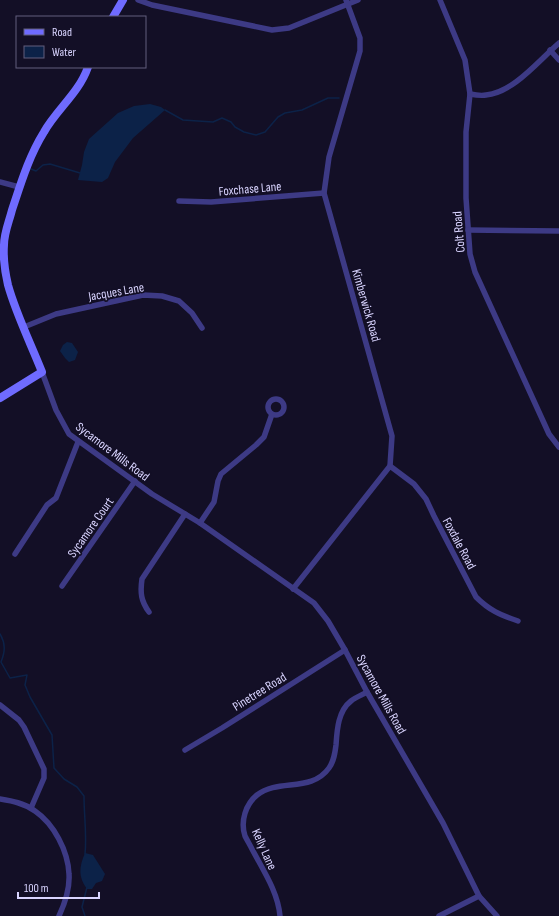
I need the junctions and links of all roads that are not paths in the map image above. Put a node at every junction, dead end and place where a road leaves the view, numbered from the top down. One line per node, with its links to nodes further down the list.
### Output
1 (123, 0): 6 (street)
2 (138, 0): 5 (street)
3 (358, 0): 5 (street)
4 (440, 0): 11 (street, Colt Road)
5 (347, 2): 14 (street, Kimberwick Road)
6 (114, 16)
7 (559, 43): 8 (street)
8 (550, 50): 9 (street); 11 (street)
9 (559, 60)
10 (88, 68): 13 (street)
11 (470, 94): 16 (street, Colt Road)
12 (0, 182): 13 (street)
13 (19, 187): 18 (street)
14 (324, 193): 15 (street, Foxchase Lane); 25 (street, Kimberwick Road)
15 (179, 201)
16 (468, 230): 17 (street); 24 (street, Colt Road)
17 (559, 230)
18 (24, 327): 19 (street, Jacques Lane); 20 (street)
19 (202, 328)
20 (42, 372): 21 (street); 23 (street, Sycamore Mills Road)
21 (0, 398)
22 (272, 414): 28 (street)
23 (78, 442): 26 (street, Sycamore Mills Road); 29 (street)
24 (559, 447)
25 (390, 466): 31 (street); 33 (street, Foxdale Road)
26 (135, 481): 27 (street, Sycamore Mills Road); 30 (street, Sycamore Court)
27 (185, 514): 28 (street, Sycamore Mills Road); 32 (street)
28 (200, 523): 31 (street, Sycamore Mills Road)
29 (15, 554)
30 (62, 586)
31 (293, 588): 34 (street, Sycamore Mills Road)
32 (149, 612)
33 (518, 621)
34 (345, 650): 35 (street, Sycamore Mills Road); 37 (street, Pinetree Road)
35 (367, 692): 40 (street, Sycamore Mills Road); 42 (street, Kelly Lane)
36 (0, 705): 39 (street)
37 (185, 750)
38 (0, 799): 39 (street)
39 (31, 808): 41 (street)
40 (479, 896): 43 (street); 44 (street, Sycamore Mills Road)
41 (59, 916)
42 (280, 916)
43 (439, 916)
44 (497, 916)

